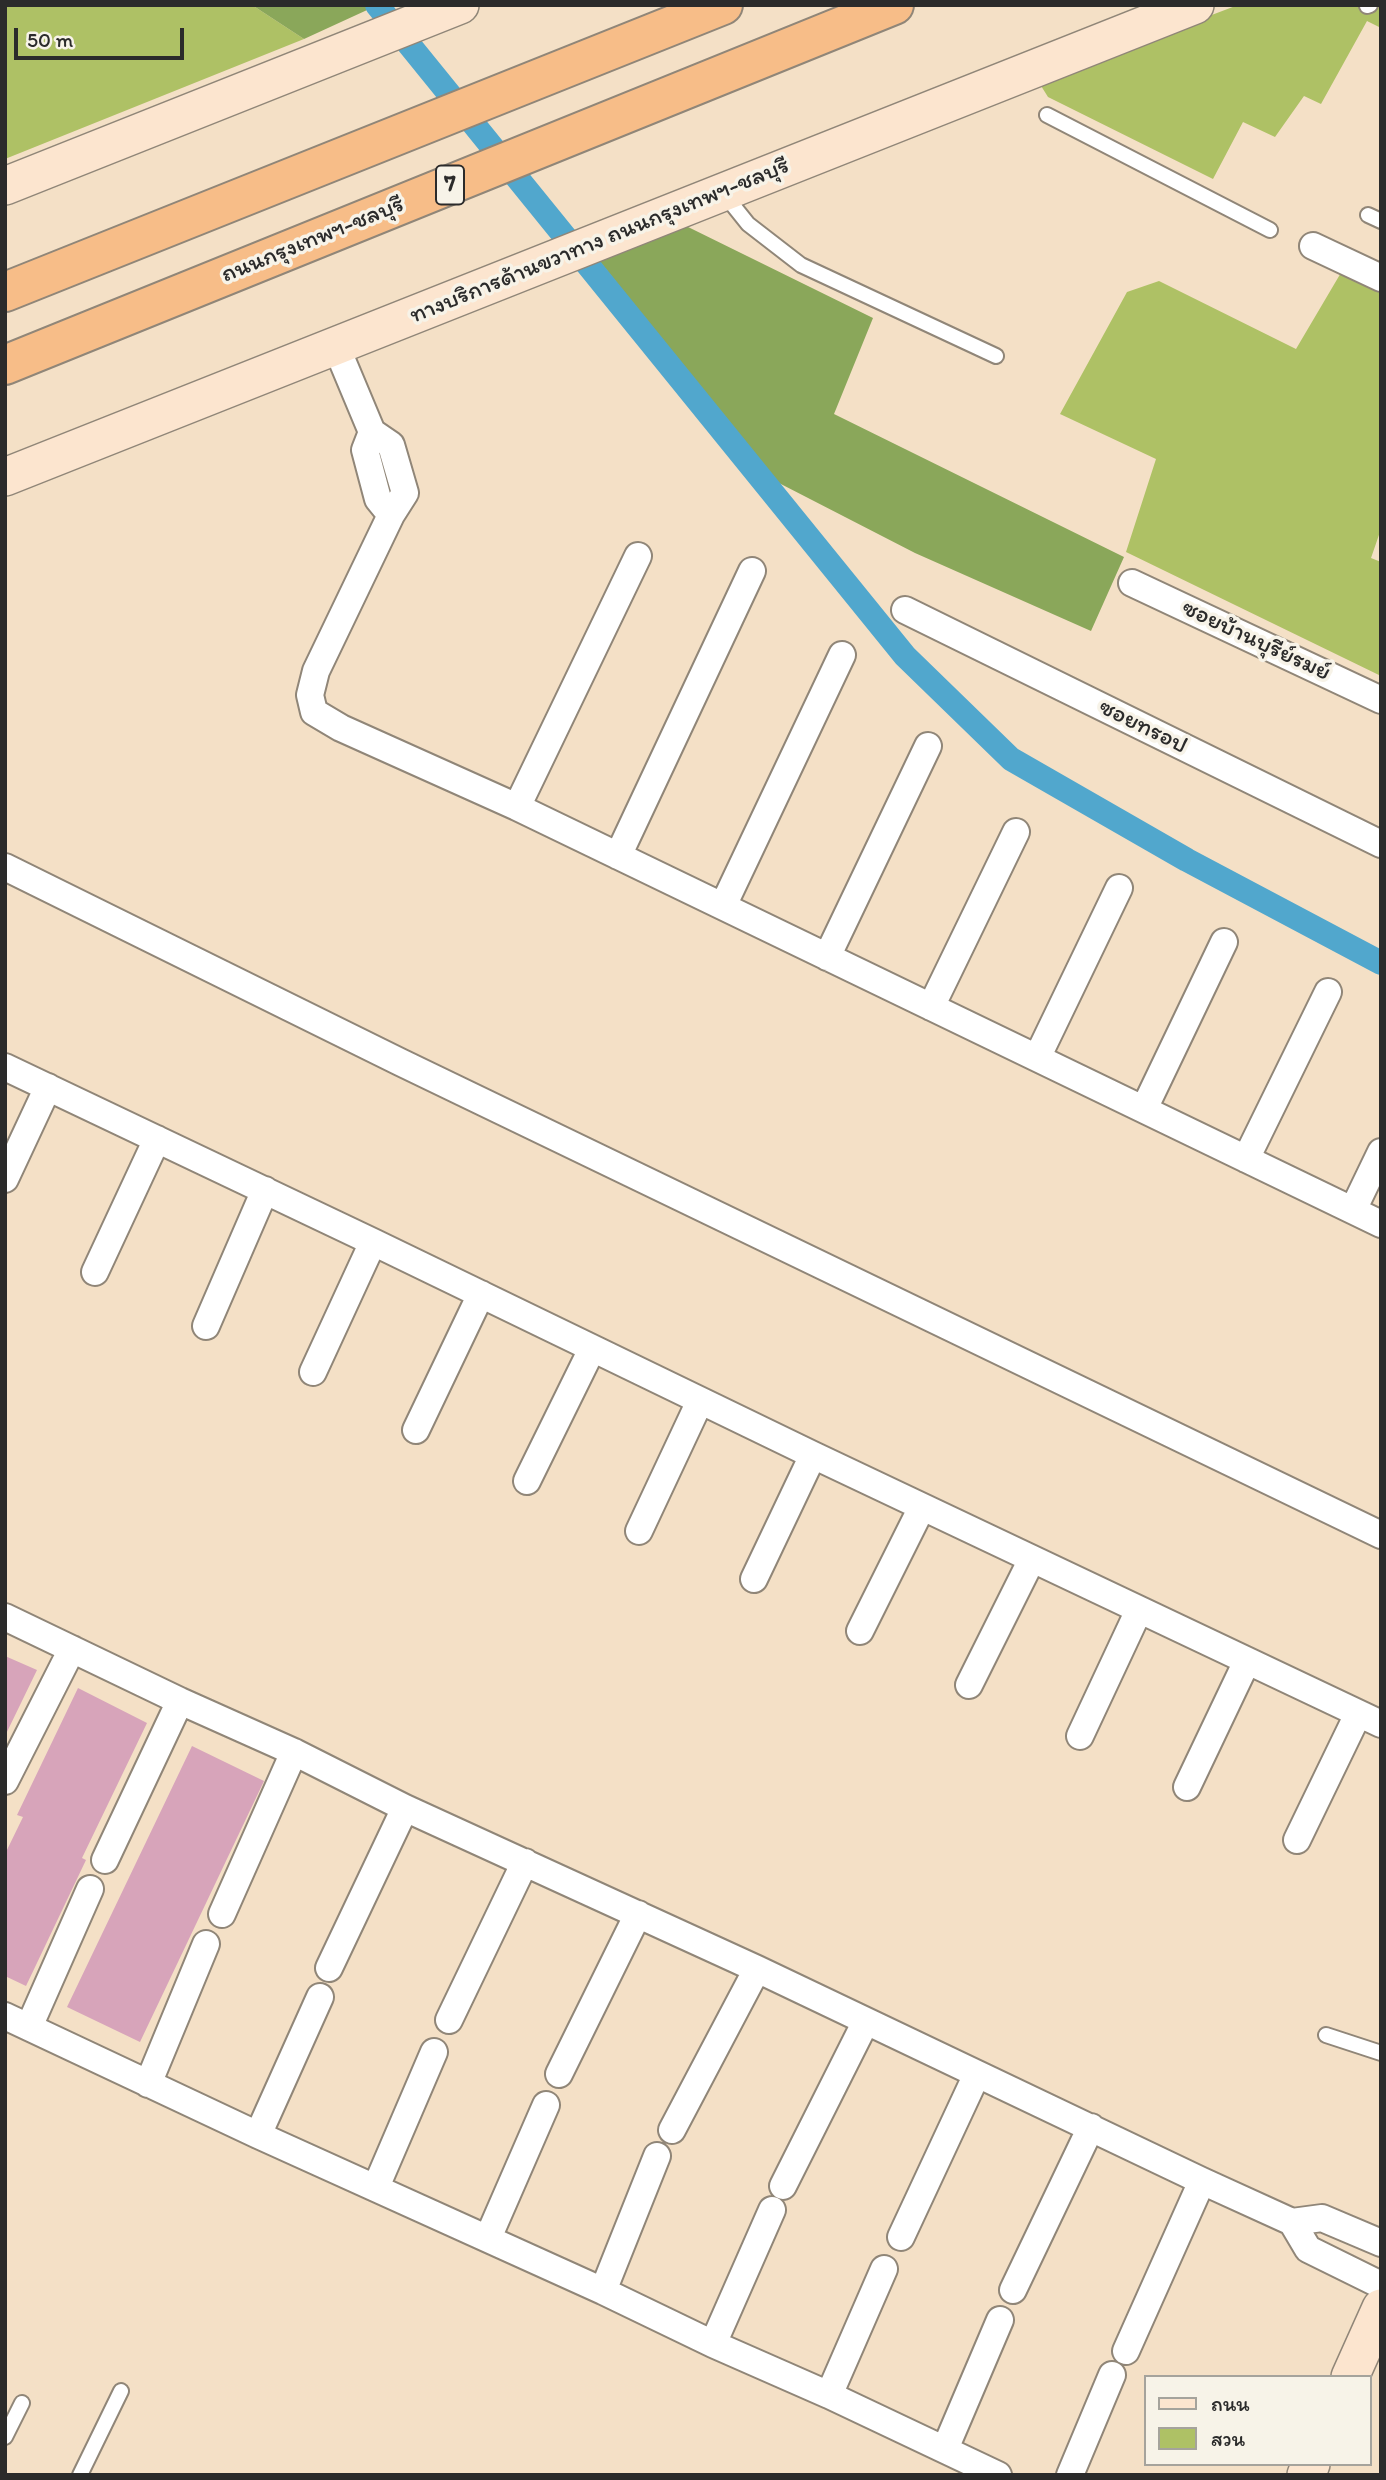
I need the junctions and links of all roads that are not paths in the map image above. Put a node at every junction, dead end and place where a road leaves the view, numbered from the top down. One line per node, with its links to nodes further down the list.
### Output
1 (460, 5): 6 (main road)
2 (723, 5): 11 (highway)
3 (894, 5): 14 (highway, ถนนกรุงเทพฯ-ชลบุรี / 7)
4 (1195, 5): 7 (main road, ทางบริการด้านขวาทาง ถนนกรุงเทพฯ-ชลบุรี)
5 (1047, 115): 8 (lane)
6 (5, 186)
7 (723, 193): 12 (main road, ทางบริการด้านขวาทาง ถนนกรุงเทพฯ-ชลบุรี); 13 (lane)
8 (1270, 230)
9 (1313, 246): 10 (street)
10 (1381, 278)
11 (5, 292)
12 (336, 346): 15 (main road, ทางบริการด้านขวาทาง ถนนกรุงเทพฯ-ชลบุรี); 23 (street)
13 (996, 356)
14 (5, 365)
15 (5, 477)
16 (638, 556): 23 (street)
17 (752, 571): 26 (street)
18 (1132, 583): 21 (street, ซอยบ้านบุรีย์รมย์)
19 (905, 610): 25 (street, ซอยทรอป)
20 (842, 655): 29 (street)
21 (1381, 700)
22 (928, 746): 31 (street)
23 (517, 807): 26 (street)
24 (1016, 832): 33 (street)
25 (1381, 844)
26 (618, 856): 29 (street)
27 (5, 867): 57 (street)
28 (1119, 887): 34 (street)
29 (723, 906): 31 (street)
30 (1224, 942): 37 (street)
31 (827, 957): 33 (street)
32 (1328, 992): 40 (street)
33 (931, 1007): 34 (street)
34 (1037, 1058): 37 (street)
35 (5, 1067): 36 (street)
36 (48, 1087): 38 (street); 41 (street)
37 (1144, 1109): 40 (street)
38 (157, 1139): 42 (street); 46 (street)
39 (1381, 1152): 43 (street)
40 (1246, 1159): 43 (street)
41 (5, 1179)
42 (265, 1190): 45 (street); 48 (street)
43 (1353, 1210): 44 (street)
44 (1381, 1224)
45 (373, 1242): 47 (street); 50 (street)
46 (95, 1272)
47 (481, 1294): 49 (street); 52 (street)
48 (206, 1326)
49 (592, 1349): 51 (street); 54 (street)
50 (313, 1372)
51 (700, 1401): 53 (street); 56 (street)
52 (416, 1430)
53 (813, 1455): 55 (street); 59 (street)
54 (527, 1480)
55 (922, 1507): 58 (street); 62 (street)
56 (639, 1531)
57 (1381, 1535)
58 (1032, 1559): 60 (street); 65 (street)
59 (754, 1578)
60 (1139, 1610): 64 (street); 68 (street)
61 (5, 1617): 63 (street)
62 (860, 1631)
63 (72, 1648): 66 (street); 70 (street)
64 (1247, 1661): 67 (street); 71 (street)
65 (969, 1685)
66 (180, 1701): 69 (street); 74 (street)
67 (1369, 1719): 73 (street)
68 (1080, 1736)
69 (294, 1752): 72 (street); 77 (street)
70 (5, 1782)
71 (1187, 1787)
72 (405, 1808): 75 (street); 80 (street)
73 (1297, 1840)
74 (105, 1860)
75 (525, 1862): 78 (street); 84 (street)
76 (90, 1889): 86 (street)
77 (222, 1914)
78 (638, 1914): 81 (street); 90 (street)
79 (206, 1944): 92 (street)
80 (329, 1968)
81 (757, 1969): 85 (street); 95 (street)
82 (320, 1997): 96 (street)
83 (5, 2016): 86 (street)
84 (449, 2020)
85 (866, 2021): 91 (street); 99 (street)
86 (29, 2027): 92 (street)
87 (1326, 2035): 89 (lane)
88 (435, 2052): 100 (street)
89 (1381, 2053)
90 (559, 2074)
91 (977, 2074): 94 (street); 104 (street)
92 (148, 2084): 96 (street)
93 (546, 2105): 103 (street)
94 (1091, 2127): 98 (street); 108 (street)
95 (673, 2130)
96 (258, 2135): 100 (street)
97 (657, 2156): 109 (street)
98 (1202, 2181): 102 (street); 113 (street)
99 (783, 2186)
100 (376, 2187): 103 (street)
101 (772, 2210): 112 (street)
102 (1292, 2222): 105 (street); 107 (street)
103 (488, 2238): 109 (street)
104 (901, 2238)
105 (1381, 2243)
106 (884, 2269): 117 (street)
107 (1381, 2285)
108 (1013, 2290)
109 (603, 2291): 112 (street)
110 (1381, 2308): 114 (main road)
111 (1000, 2320): 120 (street)
112 (713, 2344): 117 (street)
113 (1126, 2351)
114 (1360, 2365)
115 (1112, 2375): 123 (street)
116 (121, 2390): 121 (lane)
117 (830, 2395): 120 (street)
118 (22, 2403): 119 (lane)
119 (5, 2437)
120 (945, 2449): 122 (street)
121 (80, 2475)
122 (998, 2475)
123 (1070, 2475)

